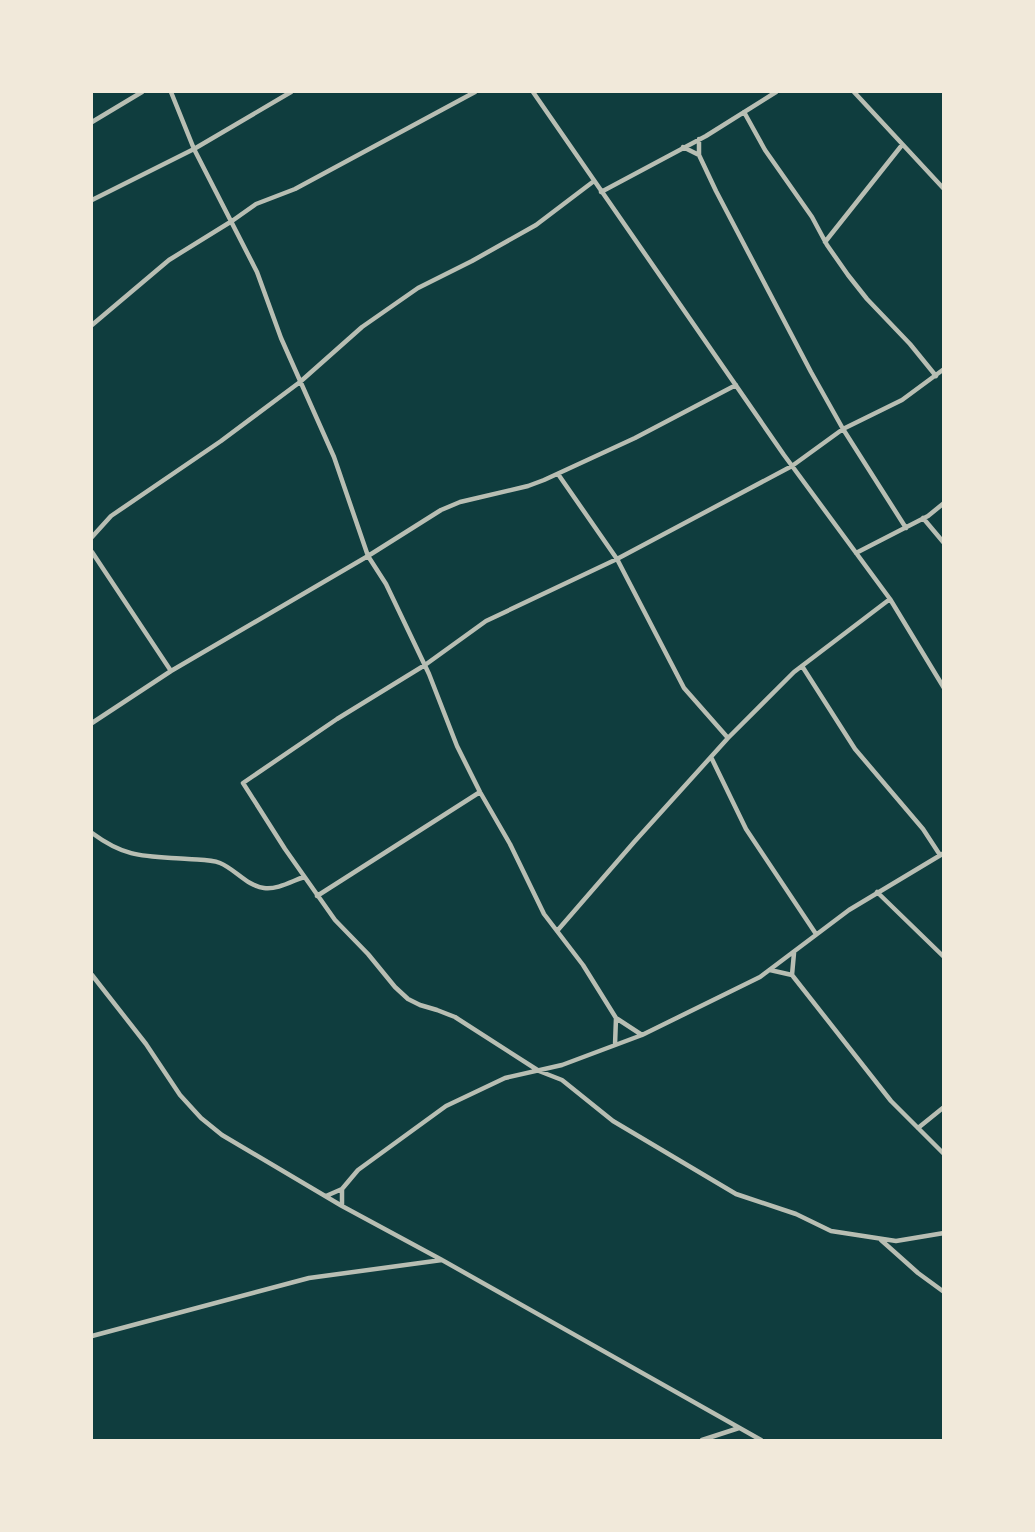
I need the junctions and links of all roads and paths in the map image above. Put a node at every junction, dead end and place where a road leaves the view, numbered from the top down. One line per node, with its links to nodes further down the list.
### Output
1 (142, 92): 9 (street)
2 (171, 92): 13 (street)
3 (291, 92): 13 (street)
4 (475, 92): 19 (street)
5 (533, 92): 15 (street)
6 (776, 92): 8 (street)
7 (854, 92): 11 (street)
8 (744, 112): 10 (street); 20 (street)
9 (92, 122)
10 (699, 139): 12 (street); 14 (street)
11 (902, 145): 16 (street); 20 (street)
12 (683, 147): 14 (street); 17 (street)
13 (194, 149): 18 (street); 19 (street)
14 (699, 155): 26 (street)
15 (594, 181): 17 (street); 24 (street)
16 (944, 189)
17 (601, 192): 25 (street)
18 (92, 200)
19 (232, 222): 21 (street); 24 (street)
20 (825, 242): 23 (street)
21 (92, 325)
22 (944, 369): 23 (street)
23 (936, 376): 26 (street)
24 (300, 382): 32 (street); 36 (street)
25 (736, 386): 27 (street); 28 (street)
26 (843, 429): 27 (street); 31 (street)
27 (792, 466): 35 (street); 37 (street)
28 (558, 474): 36 (street); 37 (street)
29 (944, 503): 30 (street)
30 (923, 518): 31 (street); 33 (street)
31 (906, 528): 35 (street)
32 (92, 537)
33 (944, 543)
34 (92, 552): 41 (street)
35 (856, 553): 38 (street)
36 (369, 556): 39 (street); 41 (street)
37 (617, 559): 39 (street); 44 (street)
38 (890, 599): 40 (street); 42 (street)
39 (424, 665): 46 (street); 49 (street)
40 (802, 666): 44 (street); 48 (street)
41 (171, 670): 43 (street)
42 (944, 688)
43 (92, 723)
44 (728, 738): 45 (street)
45 (711, 757): 52 (street); 53 (street)
46 (480, 792): 51 (street); 52 (street)
47 (92, 833): 49 (street)
48 (942, 854): 50 (street)
49 (304, 877): 51 (street)
50 (877, 892): 53 (street); 55 (street)
51 (317, 896): 62 (street)
52 (557, 931): 59 (street)
53 (816, 934): 54 (street)
54 (794, 952): 56 (street); 58 (street)
55 (944, 957)
56 (770, 970): 58 (street); 60 (street)
57 (92, 975): 67 (street)
58 (792, 975): 64 (street)
59 (616, 1018): 60 (street); 61 (street)
60 (642, 1035): 61 (street)
61 (615, 1045): 62 (street)
62 (539, 1071): 66 (street); 70 (street)
63 (944, 1107): 64 (street)
64 (918, 1128): 65 (street)
65 (944, 1154)
66 (342, 1189): 67 (street); 68 (street)
67 (326, 1196): 68 (street)
68 (342, 1206): 71 (street)
69 (944, 1233): 70 (street)
70 (880, 1240): 72 (street)
71 (442, 1260): 73 (street); 74 (street)
72 (944, 1292)
73 (92, 1336)
74 (739, 1428): 75 (street); 76 (street)
75 (702, 1440)
76 (761, 1440)

